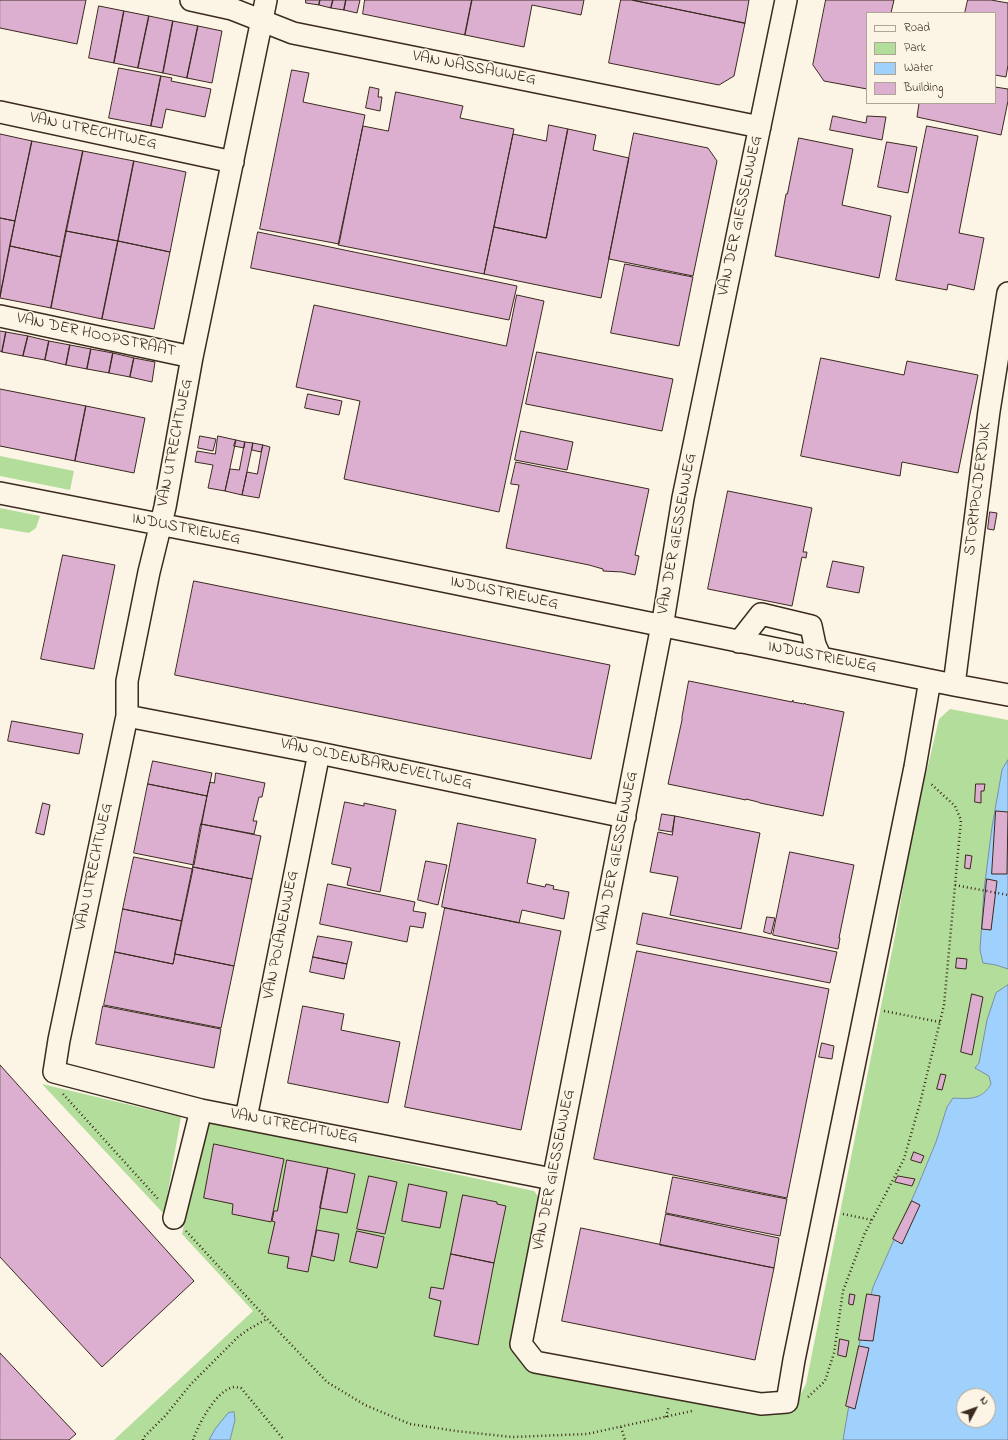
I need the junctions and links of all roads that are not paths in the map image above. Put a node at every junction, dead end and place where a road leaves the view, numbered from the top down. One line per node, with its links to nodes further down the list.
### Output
1 (191, 0): 4 (street, VAN NASSAUWEG)
2 (266, 0): 4 (street, VAN UTRECHTWEG)
3 (786, 0): 6 (street, VAN DER GIESSENWEG)
4 (261, 21): 6 (street, VAN NASSAUWEG); 7 (street, VAN UTRECHTWEG)
5 (0, 112): 7 (street, VAN UTRECHTWEG)
6 (760, 127): 13 (street, VAN DER GIESSENWEG)
7 (233, 162): 10 (street, VAN UTRECHTWEG)
8 (1008, 293): 17 (street, STORMPOLDERDIJK)
9 (0, 316): 10 (street, VAN DER HOOPSTRAAT)
10 (192, 357): 12 (street, VAN UTRECHTWEG)
11 (0, 493): 12 (street, INDUSTRIEWEG)
12 (160, 526): 13 (street, INDUSTRIEWEG); 19 (street, VAN UTRECHTWEG)
13 (662, 626): 14 (street, INDUSTRIEWEG); 21 (street, VAN DER GIESSENWEG)
14 (739, 642): 15 (street, INDUSTRIEWEG); 15 (street)
15 (821, 658): 16 (street, INDUSTRIEWEG)
16 (930, 680): 17 (street, INDUSTRIEWEG); 24 (street, VAN DER GIESSENWEG)
17 (954, 685): 18 (street, INDUSTRIEWEG)
18 (1008, 695)
19 (127, 716): 20 (street, VAN OLDENBARNEVELTWEG); 22 (street, VAN UTRECHTWEG)
20 (319, 753): 21 (street, VAN OLDENBARNEVELTWEG); 23 (street, VAN POLANENWEG)
21 (625, 816): 24 (street, VAN DER GIESSENWEG)
22 (201, 1110): 23 (street, VAN UTRECHTWEG); 25 (street)
23 (246, 1118): 24 (street, VAN UTRECHTWEG)
24 (552, 1179)
25 (174, 1218)

